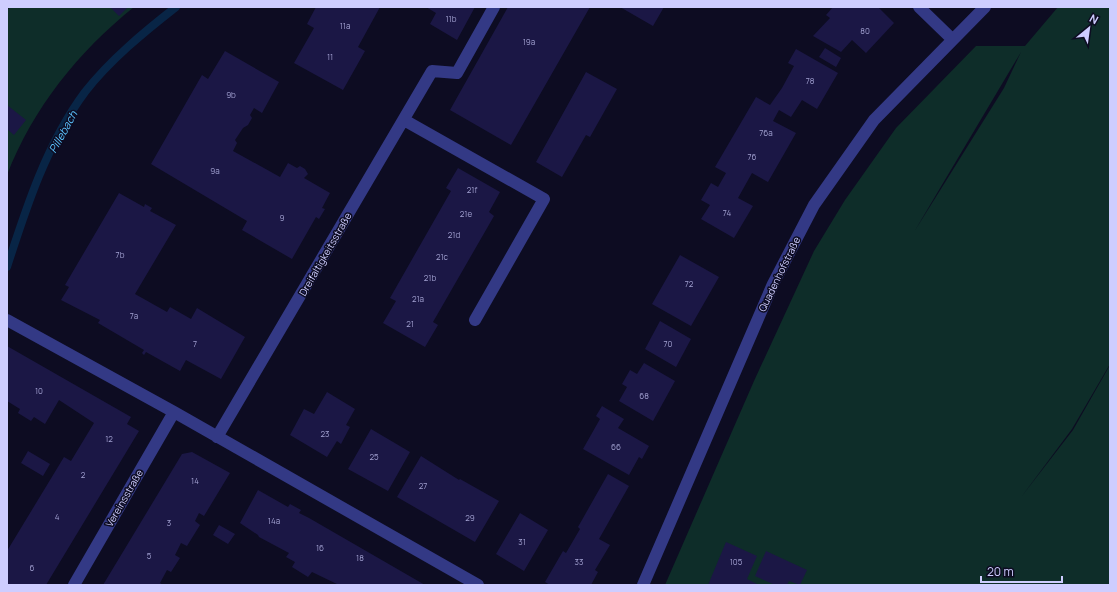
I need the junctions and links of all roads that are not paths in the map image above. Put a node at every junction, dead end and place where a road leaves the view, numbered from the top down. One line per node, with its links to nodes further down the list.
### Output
1 (494, 7): 5 (street, Dreifaltigkeitsstraße)
2 (919, 7): 4 (street)
3 (984, 7): 4 (street, Quadenhofstraße)
4 (952, 39): 12 (street, Quadenhofstraße)
5 (404, 120): 7 (street); 9 (street, Dreifaltigkeitsstraße)
6 (7, 320): 8 (street)
7 (475, 320)
8 (174, 412): 9 (street); 10 (street, Vereinsstraße)
9 (217, 437): 11 (street)
10 (74, 585)
11 (478, 585)
12 (644, 585)

